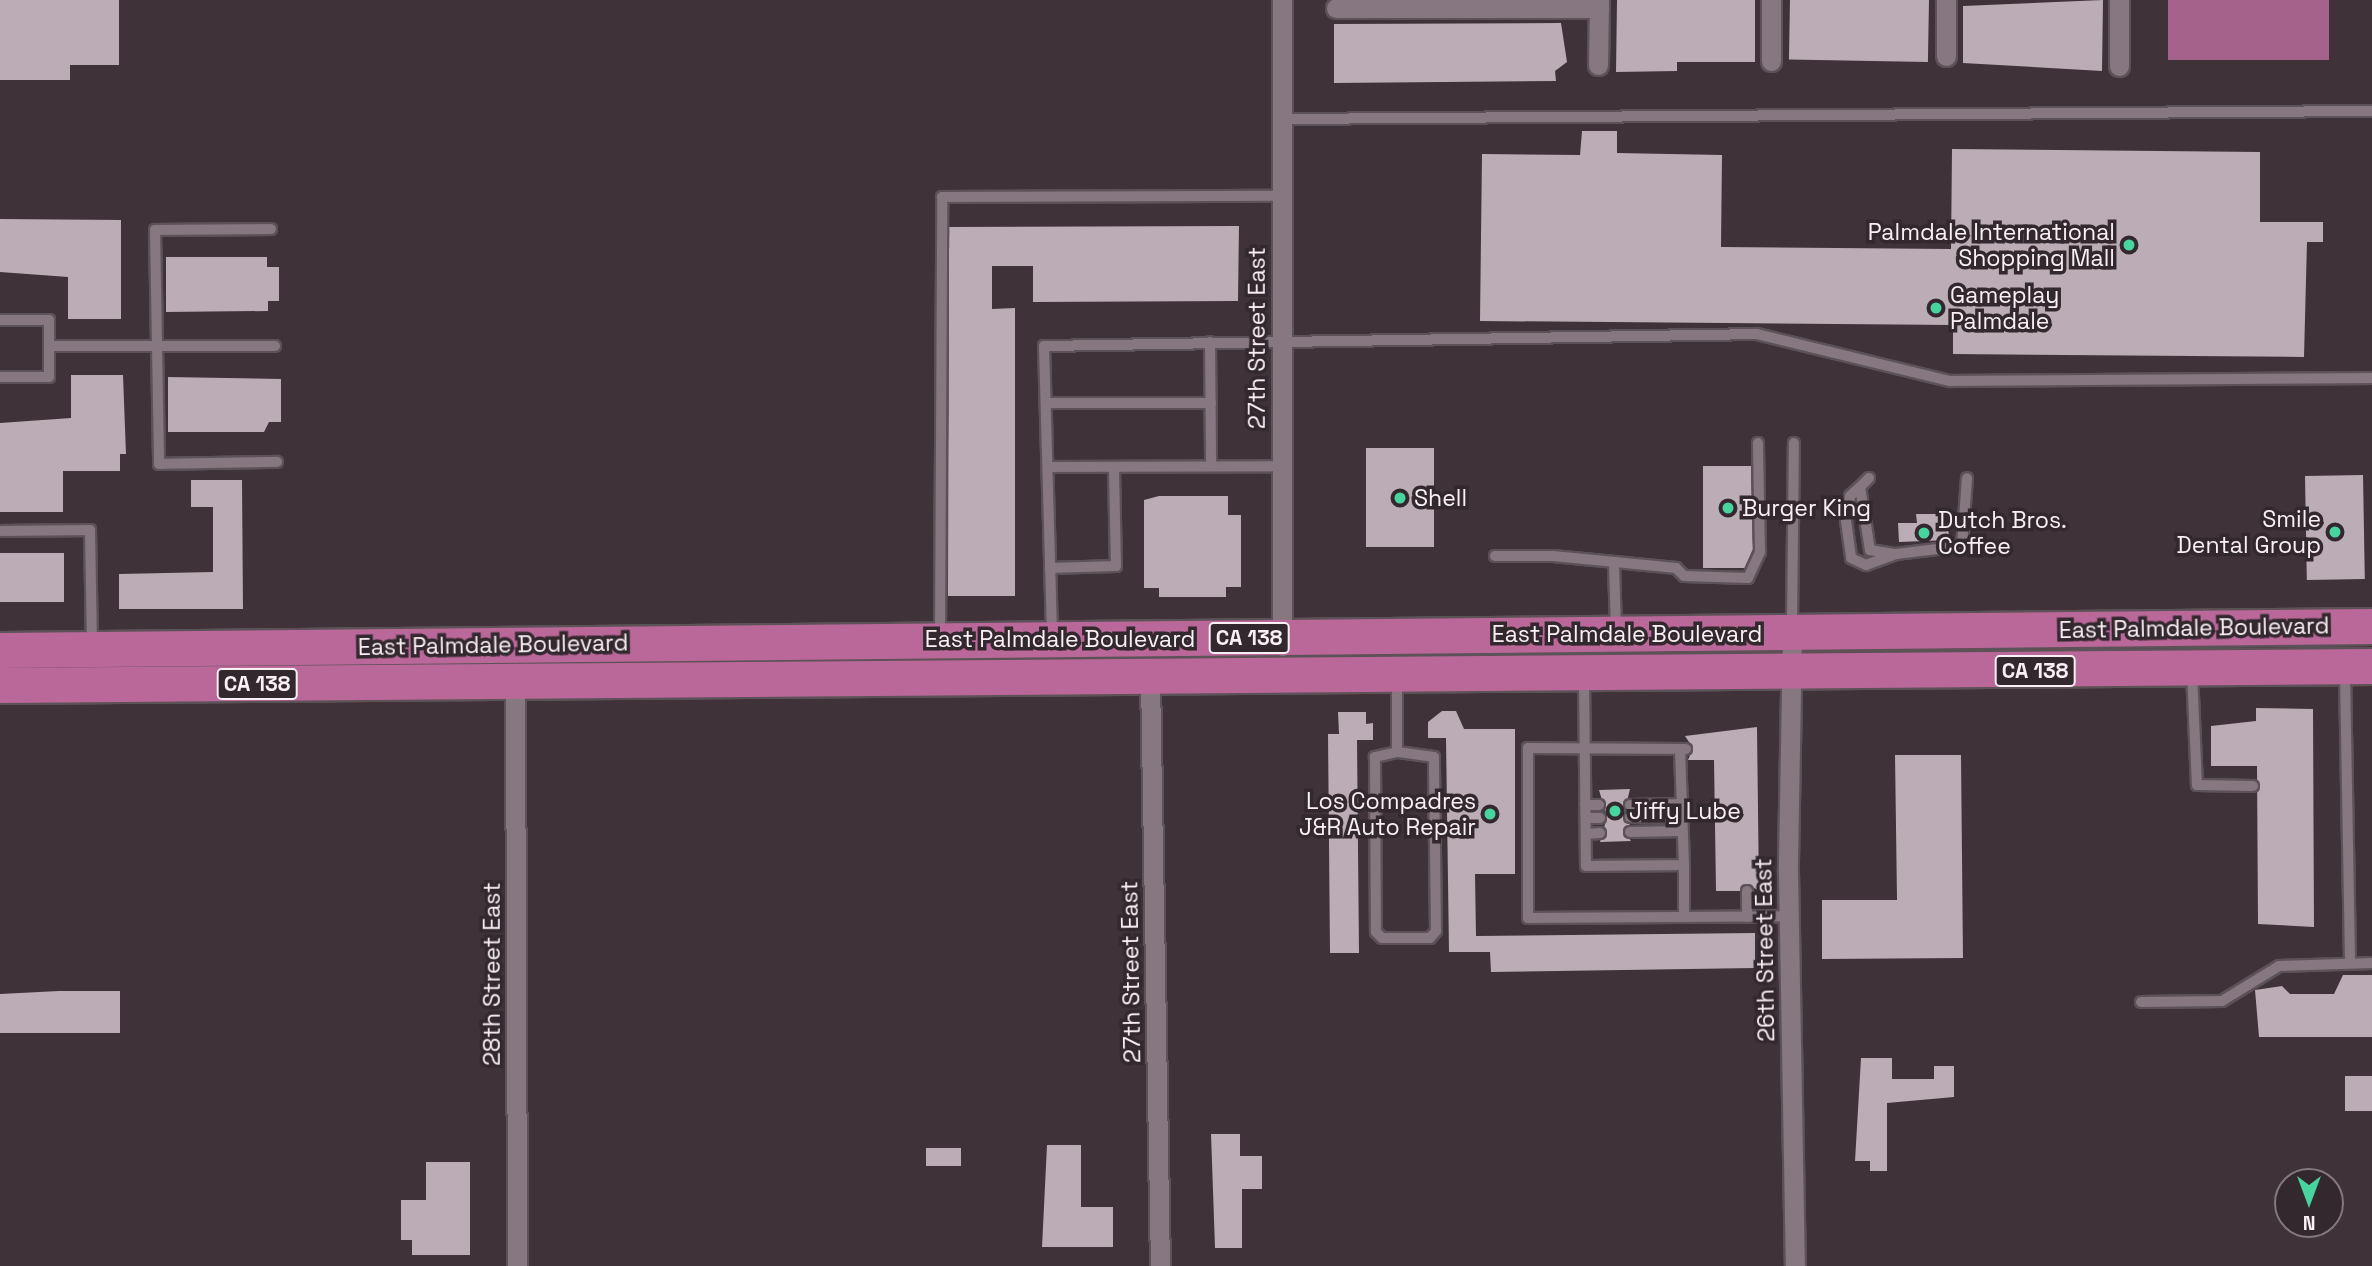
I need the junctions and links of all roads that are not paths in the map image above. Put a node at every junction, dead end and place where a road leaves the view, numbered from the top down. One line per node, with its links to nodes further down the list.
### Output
1 (1282, 0): 13 (street, 27th Street East)
2 (1771, 0): 9 (street)
3 (1945, 0): 8 (street)
4 (2119, 0): 11 (street)
5 (1409, 4): 6 (street); 7 (street)
6 (1599, 4): 10 (street)
7 (1336, 8)
8 (1946, 56)
9 (1771, 61)
10 (1598, 65)
11 (2119, 66)
12 (2372, 111): 13 (lane)
13 (1282, 119): 14 (street, 27th Street East)
14 (1282, 196): 17 (street, 27th Street East); 46 (lane)
15 (271, 229): 20 (lane)
16 (0, 320): 19 (lane)
17 (1282, 341): 18 (lane); 23 (lane); 30 (street, 27th Street East)
18 (1210, 342): 24 (lane); 25 (lane)
19 (50, 346): 20 (lane); 22 (lane)
20 (157, 346): 21 (lane); 28 (lane)
21 (275, 346)
22 (0, 377)
23 (2372, 377)
24 (1046, 403): 25 (lane); 31 (lane)
25 (1211, 403): 29 (lane)
26 (1758, 443): 39 (lane)
27 (1794, 443): 43 (lane)
28 (276, 462)
29 (1211, 466): 30 (lane); 32 (lane)
30 (1282, 466): 44 (street, 27th Street East)
31 (1048, 467): 32 (lane); 40 (lane)
32 (1114, 467): 40 (lane)
33 (1869, 478): 35 (lane)
34 (1967, 478): 37 (lane)
35 (1860, 487): 37 (lane); 37 (lane)
36 (0, 531): 47 (lane)
37 (1896, 554)
38 (1495, 556): 39 (lane)
39 (1614, 565): 42 (lane)
40 (1050, 568): 45 (lane)
41 (2372, 626): 43 (highway, East Palmdale Boulevard / CA 138)
42 (1616, 633): 43 (highway, East Palmdale Boulevard / CA 138); 44 (highway, East Palmdale Boulevard / CA 138)
43 (1792, 633): 51 (street, 26th Street East)
44 (1282, 638): 45 (highway, East Palmdale Boulevard / CA 138); 54 (street, 27th Street East)
45 (1052, 639): 46 (highway, East Palmdale Boulevard / CA 138)
46 (940, 640): 47 (highway, East Palmdale Boulevard / CA 138)
47 (92, 649): 48 (highway, East Palmdale Boulevard / CA 138)
48 (0, 650)
49 (2359, 666): 50 (highway, East Palmdale Boulevard / CA 138); 78 (lane)
50 (2192, 668): 51 (highway, East Palmdale Boulevard / CA 138); 60 (lane)
51 (1792, 673): 52 (highway, East Palmdale Boulevard / CA 138); 75 (street, 26th Street East)
52 (1584, 675): 55 (highway, East Palmdale Boulevard / CA 138); 58 (lane)
53 (1150, 677): 54 (highway, East Palmdale Boulevard / CA 138); 56 (highway, East Palmdale Boulevard / CA 138); 82 (street, 27th Street East)
54 (1282, 677): 55 (highway, East Palmdale Boulevard / CA 138)
55 (1397, 677): 59 (lane)
56 (515, 682): 57 (highway, East Palmdale Boulevard / CA 138); 81 (street, 28th Street East)
57 (0, 685)
58 (1586, 749): 61 (lane); 63 (lane); 76 (lane)
59 (1397, 752): 59 (lane)
60 (2253, 786)
61 (1682, 804): 62 (lane); 66 (lane)
62 (1630, 805)
63 (1585, 806): 64 (lane); 67 (lane)
64 (1599, 806)
65 (1630, 817): 66 (lane)
66 (1682, 817): 69 (lane)
67 (1586, 818): 68 (lane); 72 (lane)
68 (1600, 818)
69 (1682, 831): 70 (lane); 73 (lane)
70 (1630, 832)
71 (1600, 833): 72 (lane)
72 (1586, 834): 73 (lane)
73 (1684, 865): 76 (lane)
74 (1747, 891): 77 (lane)
75 (1788, 916): 77 (lane); 83 (street, 26th Street East)
76 (1684, 917): 77 (lane)
77 (1747, 917)
78 (2350, 963): 79 (lane); 80 (lane)
79 (2372, 963)
80 (2141, 1002)
81 (517, 1266)
82 (1160, 1266)
83 (1795, 1266)

